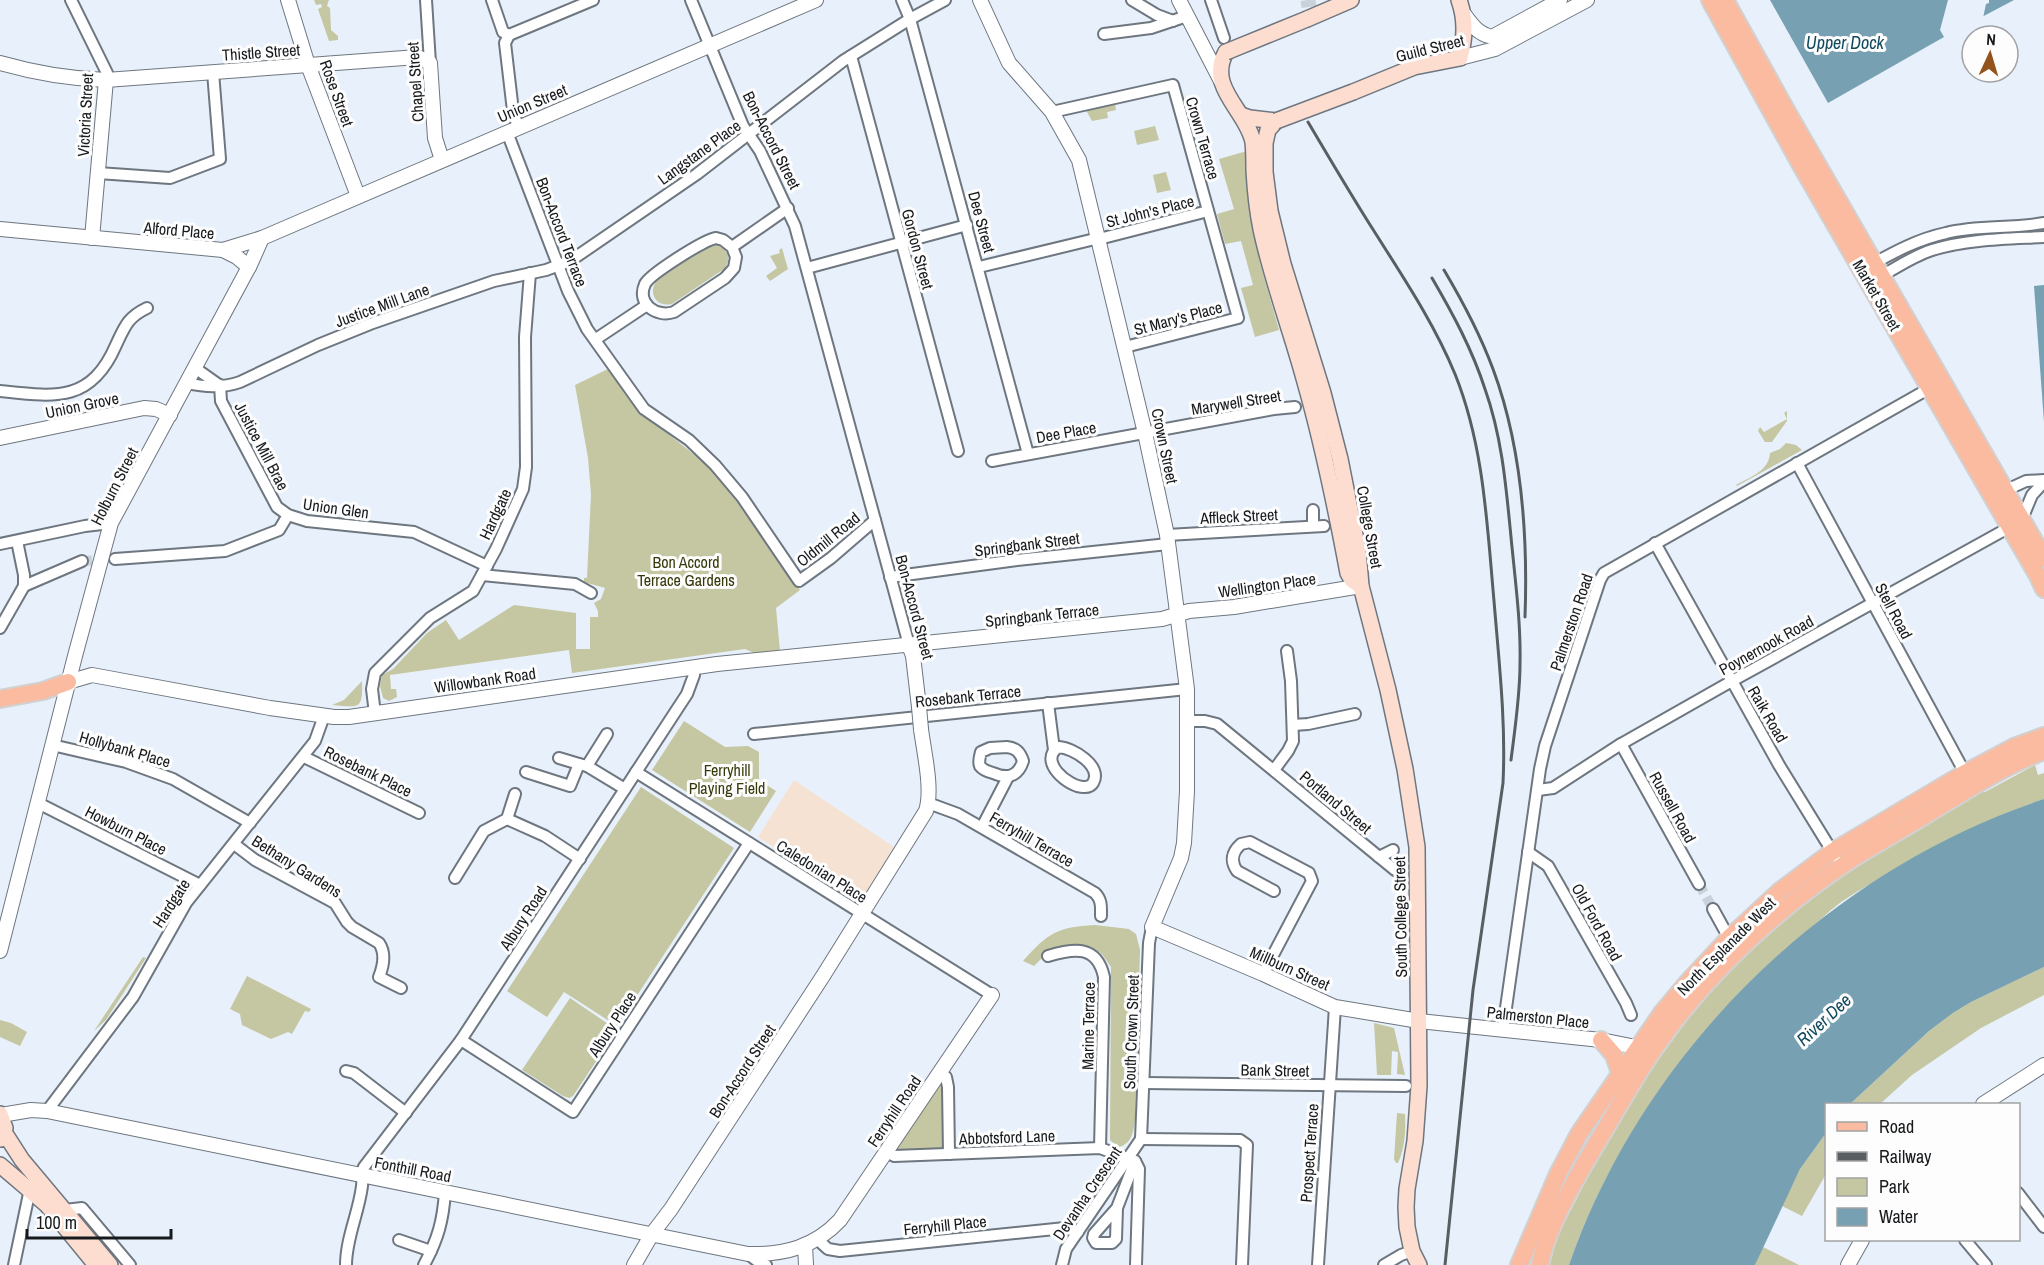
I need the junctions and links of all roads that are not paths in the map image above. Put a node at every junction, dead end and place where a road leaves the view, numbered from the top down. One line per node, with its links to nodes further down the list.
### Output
1 (71, 0): 34 (street, Victoria Street)
2 (288, 0): 32 (street, Rose Street)
3 (426, 0): 28 (street, Chapel Street)
4 (492, 0): 25 (street)
5 (593, 0): 25 (street)
6 (691, 0): 26 (street, Bon-Accord Street)
7 (815, 0): 26 (street, Union Street)
8 (902, 0): 21 (street, Dee Street)
9 (945, 0): 21 (street, Langstane Place)
10 (980, 0): 36 (street, Crown Street)
11 (1132, 0): 22 (street)
12 (1179, 0): 20 (street)
13 (1211, 0): 27 (street)
14 (1351, 0): 27 (main road, bridge)
15 (1560, 0): 19 (street)
16 (1587, 0): 30 (street, Guild Street)
17 (1710, 0): 61 (main road, Market Street)
18 (1725, 0): 61 (main road, Market Street)
19 (1461, 7): 30 (main road)
20 (1187, 16): 22 (street); 24 (street)
21 (910, 19): 29 (street, Langstane Place); 47 (street, Dee Street)
22 (1173, 21): 23 (street)
23 (1104, 34)
24 (1196, 34): 27 (street); 35 (street)
25 (509, 35): 39 (street, Bon-Accord Terrace)
26 (710, 45): 39 (street, Union Street); 40 (street, Bon-Accord Street)
27 (1225, 45): 35 (main road)
28 (426, 56): 32 (street, Thistle Street); 41 (street, Chapel Street)
29 (851, 56): 40 (street, Langstane Place); 53 (street, Gordon Street)
30 (1460, 58): 38 (main road, Guild Street, bridge)
31 (0, 63): 34 (street, Thistle Street)
32 (308, 65): 33 (street, Thistle Street); 43 (street, Rose Street)
33 (213, 72): 34 (street, Thistle Street); 42 (street)
34 (106, 80): 42 (street, Victoria Street)
35 (1221, 81): 37 (main road, College Street)
36 (1052, 112): 45 (street, Crown Terrace); 52 (street, Crown Street)
37 (1241, 115): 38 (main road); 98 (main road, College Street)
38 (1276, 121): 98 (main road, College Street)
39 (512, 130): 41 (street, Union Street); 56 (street, Bon-Accord Terrace)
40 (749, 135): 44 (street, Bon-Accord Street); 56 (street, Langstane Place)
41 (442, 160): 43 (street, Union Street)
42 (98, 173): 50 (street, Victoria Street)
43 (358, 196): 51 (street, Union Street)
44 (788, 208): 54 (street); 59 (street, Bon-Accord Street)
45 (1208, 211): 52 (street, St John's Place); 64 (street, Crown Terrace)
46 (2044, 223): 61 (street)
47 (967, 225): 53 (street); 58 (street, Dee Street)
48 (0, 229): 50 (street, Alford Place)
49 (2044, 237): 61 (street)
50 (92, 238): 55 (street, Alford Place)
51 (262, 238): 55 (street, Alford Place); 57 (street, Holburn Street)
52 (1099, 238): 58 (street, St John's Place); 66 (street, Crown Street)
53 (901, 243): 59 (street); 76 (street, Gordon Street)
54 (732, 247): 62 (street); 62 (street)
55 (223, 250): 57 (street)
56 (559, 265): 60 (street, Justice Mill Lane); 65 (street, Bon-Accord Terrace)
57 (249, 267): 67 (street, Holburn Street)
58 (979, 267): 77 (street, Dee Street)
59 (807, 268): 84 (street, Bon-Accord Street)
60 (530, 273): 69 (street, Justice Mill Lane); 94 (street, Hardgate)
61 (1873, 273): 70 (main road, Market Street)
62 (647, 305): 65 (street)
63 (147, 308): 71 (street)
64 (1238, 318): 66 (street, St Mary's Place)
65 (596, 339): 96 (street, Bon-Accord Terrace)
66 (1125, 347): 74 (street, Crown Street)
67 (195, 369): 68 (street, Holburn Street); 69 (street)
68 (187, 383): 69 (street, Justice Mill Lane); 73 (street, Holburn Street)
69 (220, 385): 83 (street, Justice Mill Brae)
70 (1938, 387): 79 (street, Palmerston Road); 81 (main road, Market Street)
71 (0, 391)
72 (1295, 407): 74 (street, Marywell Street)
73 (170, 415): 75 (street, Union Grove); 85 (street, Holburn Street)
74 (1145, 433): 77 (street, Dee Place); 87 (street, Crown Street)
75 (0, 438)
76 (957, 451)
77 (1028, 454): 78 (street, Dee Place)
78 (992, 461)
79 (1797, 463): 89 (street, Palmerston Road); 101 (street, Stell Road)
80 (2044, 481): 81 (street); 86 (street)
81 (2000, 494): 86 (main road, Market Street)
82 (1313, 510): 87 (street, Affleck Street)
83 (288, 515): 92 (street, Union Glen); 94 (street, Union Glen)
84 (875, 520): 95 (street, Bon-Accord Street); 96 (street, Oldmill Road)
85 (111, 523): 88 (street); 108 (street, Holburn Street)
86 (2016, 523): 91 (main road, Market Street); 99 (main road, Market Street); 101 (street, Poynernook Road)
87 (1167, 539): 95 (street, Springbank Street); 102 (street, Crown Street)
88 (17, 541): 90 (street); 97 (street)
89 (1655, 543): 107 (street, Raik Road); 133 (street, Palmerston Road)
90 (0, 544)
91 (2044, 558)
92 (115, 559)
93 (82, 561): 97 (street)
94 (485, 571): 100 (street, Union Glen); 112 (street, Hardgate)
95 (890, 577): 104 (street, Bon-Accord Street)
96 (800, 581)
97 (24, 586): 103 (street)
98 (1361, 586): 102 (street, Wellington Place); 165 (main road, South College Street)
99 (2044, 589)
100 (591, 593)
101 (1873, 603): 107 (street, Poynernook Road); 130 (street, Stell Road)
102 (1177, 615): 104 (street, Springbank Terrace); 109 (street, Crown Street)
103 (0, 628)
104 (909, 645): 106 (street, Willowbank Road); 136 (street, Bon-Accord Street, bridge)
105 (1287, 651): 116 (street, Portland Street)
106 (694, 668): 112 (street, Willowbank Road); 129 (street, Albury Road)
107 (1732, 681): 120 (street, Poynernook Road); 147 (street, Raik Road)
108 (68, 682): 110 (main road); 114 (street, Willowbank Road); 121 (street, Holburn Street)
109 (1186, 689): 111 (street, Rosebank Terrace); 115 (street, Crown Street)
110 (0, 699)
111 (1048, 703): 118 (street, Rosebank Terrace); 122 (street)
112 (375, 714): 114 (street, Willowbank Road)
113 (1355, 714): 116 (street)
114 (324, 716): 124 (street, Hardgate)
115 (1188, 721): 127 (street, Portland Street); 156 (street, Crown Street)
116 (1293, 725): 127 (street, Portland Street)
117 (608, 734): 126 (street)
118 (754, 735)
119 (2044, 736): 130 (main road, North Esplanade West)
120 (1621, 744): 133 (street, Poynernook Road); 150 (street, Russell Road)
121 (52, 745): 135 (street, Holburn Street); 139 (street, Hollybank Place)
122 (1054, 750)
123 (2044, 751): 147 (main road, North Esplanade West)
124 (304, 757): 137 (street, Rosebank Place); 139 (street, Hardgate)
125 (559, 758): 126 (street)
126 (583, 765): 128 (street); 132 (street)
127 (1274, 770): 145 (street, Portland Street)
128 (526, 772)
129 (636, 772): 132 (street, Albury Road); 141 (street, Caledonian Place)
130 (1965, 773): 147 (main road, North Esplanade West)
131 (1008, 777): 140 (street)
132 (625, 789): 146 (street, Albury Road)
133 (1538, 790): 144 (street, Palmerston Road)
134 (514, 794): 138 (street)
135 (38, 803): 151 (street, Howburn Place); 158 (street, Holburn Street)
136 (928, 803): 140 (street, Ferryhill Terrace); 154 (street, Bon-Accord Street)
137 (419, 813)
138 (507, 819): 146 (street); 149 (street)
139 (250, 823): 142 (street, Hardgate)
140 (982, 828): 155 (street, Ferryhill Terrace)
141 (749, 843): 154 (street, Caledonian Place); 167 (street, Albury Place)
142 (234, 844): 151 (street, Hardgate); 161 (street, Bethany Gardens)
143 (1393, 850): 145 (street)
144 (1528, 852): 164 (street, Old Ford Road); 166 (street, Palmerston Road)
145 (1379, 857): 148 (street, Portland Street)
146 (580, 859): 167 (street, Albury Road)
147 (1837, 859): 157 (main road, North Esplanade West); 169 (main road, North Esplanade West)
148 (1395, 870)
149 (455, 878)
150 (1699, 884)
151 (200, 885): 178 (street, Hardgate)
152 (1274, 891): 160 (street)
153 (1713, 909): 157 (street)
154 (862, 914): 162 (street, Caledonian Place); 196 (street, Bon-Accord Street)
155 (1101, 916)
156 (1152, 927): 160 (street, Millburn Street); 174 (street, South Crown Street)
157 (1729, 938): 169 (main road, North Esplanade West)
158 (0, 951)
159 (1048, 956): 183 (street, Marine Terrace)
160 (1263, 974): 163 (street, Millburn Street)
161 (401, 988)
162 (992, 995): 172 (street, Ferryhill Road)
163 (1335, 1007): 165 (street, Millburn Street); 175 (street, Prospect Terrace)
164 (1631, 1016)
165 (1419, 1021): 166 (street, Palmerston Place); 203 (main road, South College Street)
166 (1503, 1029): 168 (street, Palmerston Place)
167 (461, 1040): 179 (street, Albury Road)
168 (1601, 1040): 169 (street, Palmerston Place); 173 (main road)
169 (1646, 1049): 173 (main road, North Esplanade West); 219 (main road, North Esplanade West)
170 (2044, 1065): 177 (street)
171 (346, 1071): 179 (street)
172 (940, 1073): 184 (street, Ferryhill Road); 185 (street)
173 (1620, 1073): 218 (main road, North Esplanade West)
174 (1144, 1083): 175 (street, Bank Street); 182 (street, South Crown Street)
175 (1329, 1086): 176 (street, Bank Street); 216 (street, Prospect Terrace)
176 (1406, 1086)
177 (1985, 1103)
178 (47, 1111): 180 (street, Fonthill Road); 188 (street, Fonthill Road)
179 (406, 1113): 188 (street, Albury Road)
180 (1, 1114): 181 (main road)
181 (2, 1136): 189 (main road)
182 (1141, 1139): 186 (street, Devanha Crescent); 215 (street)
183 (1101, 1148): 185 (street, Abbotsford Lane); 186 (street, Abbotsford Lane)
184 (887, 1152): 185 (street, Abbotsford Lane); 200 (street, Ferryhill Road)
185 (949, 1154)
186 (1131, 1160): 192 (street); 195 (street, Devanha Crescent); 214 (street)
187 (0, 1165): 189 (main road)
188 (362, 1175): 190 (street, Fonthill Road); 208 (street)
189 (34, 1184): 193 (main road); 204 (street); 205 (main road)
190 (446, 1192): 196 (street, Fonthill Road); 201 (street)
191 (2020, 1194): 194 (street)
192 (1117, 1208)
193 (65, 1210): 206 (main road); 207 (street)
194 (2044, 1227)
195 (1078, 1232): 200 (street, Ferryhill Place); 213 (street, Devanha Crescent)
196 (652, 1234): 202 (street, Fonthill Road); 210 (street, Bon-Accord Street)
197 (399, 1240): 201 (street)
198 (1861, 1241): 220 (street)
199 (1967, 1241): 221 (street)
200 (811, 1243): 202 (street, Fonthill Road); 212 (street)
201 (431, 1251): 209 (street)
202 (748, 1254): 211 (street)
203 (1415, 1258): 217 (street, South College Street)
204 (14, 1265)
205 (96, 1265)
206 (110, 1265)
207 (130, 1265)
208 (346, 1265)
209 (424, 1265)
210 (634, 1265)
211 (766, 1265)
212 (806, 1265)
213 (1062, 1265)
214 (1136, 1265)
215 (1242, 1265)
216 (1318, 1265)
217 (1384, 1265)
218 (1519, 1265)
219 (1540, 1265)
220 (1848, 1265)
221 (1986, 1265)

